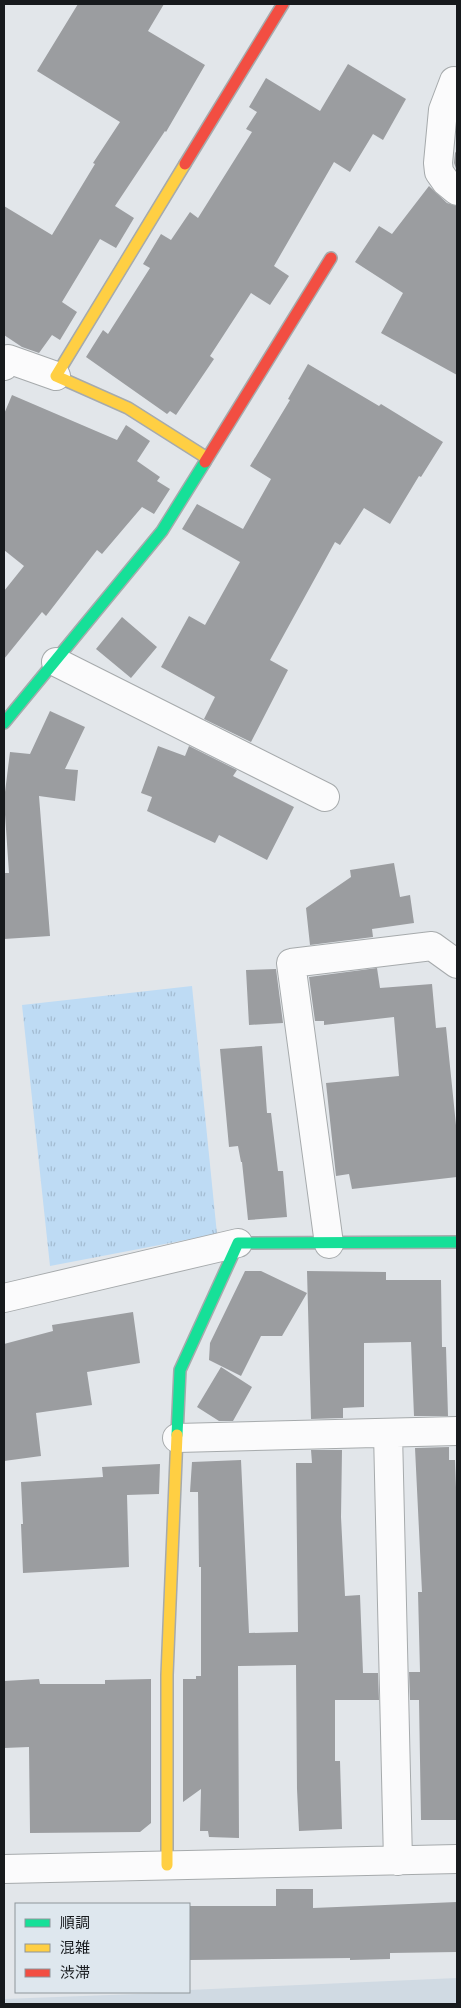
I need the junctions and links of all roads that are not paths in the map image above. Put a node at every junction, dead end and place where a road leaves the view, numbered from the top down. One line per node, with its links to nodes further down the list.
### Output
1 (283, 4): 6 (street)
2 (454, 81): 3 (street)
3 (457, 191)
4 (331, 258): 7 (street)
5 (4, 366): 6 (street)
6 (56, 376): 7 (street)
7 (207, 458): 8 (street)
8 (56, 662): 9 (street); 10 (street)
9 (4, 723)
10 (325, 797)
11 (457, 964): 14 (street)
12 (457, 1242): 14 (street)
13 (238, 1243): 14 (street); 15 (street); 18 (street)
14 (329, 1244)
15 (4, 1298)
16 (457, 1431): 17 (street)
17 (388, 1434): 18 (street); 20 (street)
18 (177, 1438): 21 (street)
19 (457, 1859): 20 (street)
20 (398, 1861): 21 (street)
21 (167, 1865): 22 (street)
22 (4, 1869)

